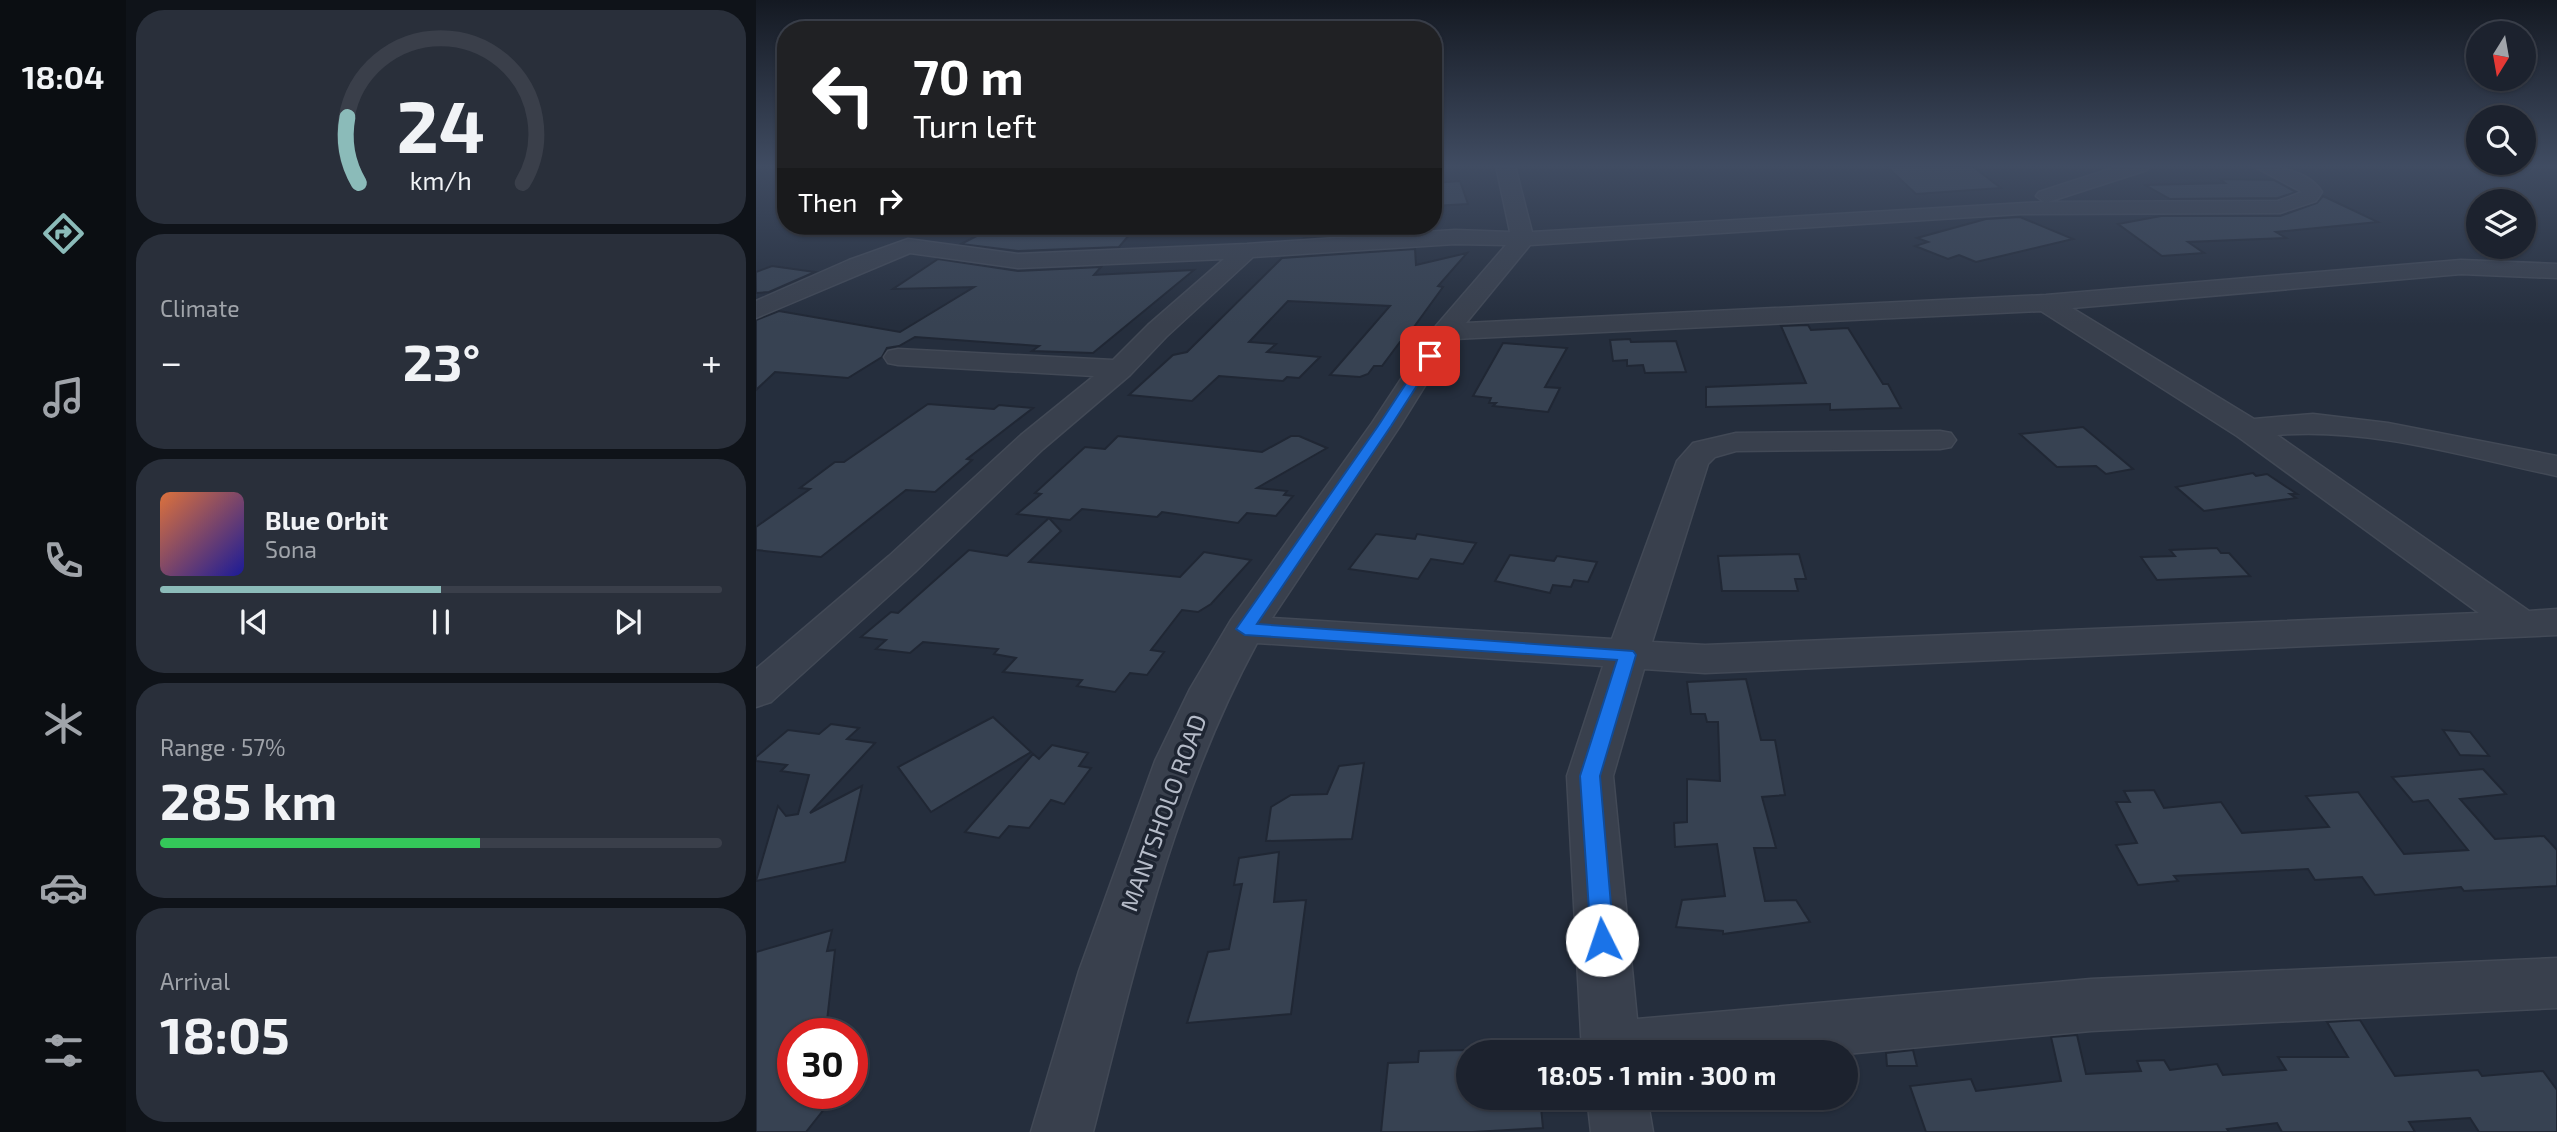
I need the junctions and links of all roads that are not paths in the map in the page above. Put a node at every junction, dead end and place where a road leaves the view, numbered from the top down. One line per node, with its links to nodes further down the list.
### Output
1 (1518, 219): 3 (street)
2 (1846, 219): 3 (street)
3 (1523, 239): 4 (street); 8 (street, MANTSHOLO ROAD)
4 (1247, 251): 7 (street); 10 (street)
5 (2557, 271): 6 (street)
6 (2046, 303): 8 (street); 11 (street)
7 (756, 310)
8 (1445, 332): 15 (street, MANTSHOLO ROAD)
9 (898, 357): 10 (street)
10 (1120, 369): 17 (street)
11 (2248, 429): 13 (street); 14 (street)
12 (1940, 440): 16 (street)
13 (2557, 466)
14 (2539, 623): 16 (street)
15 (1245, 629): 16 (street); 22 (street, MANTSHOLO ROAD)
16 (1627, 655): 19 (street)
17 (756, 692)
18 (2557, 983): 20 (street)
19 (1611, 1040)
20 (1817, 1040)
21 (1619, 1110): 23 (street)
22 (1062, 1132)
23 (1622, 1132)

